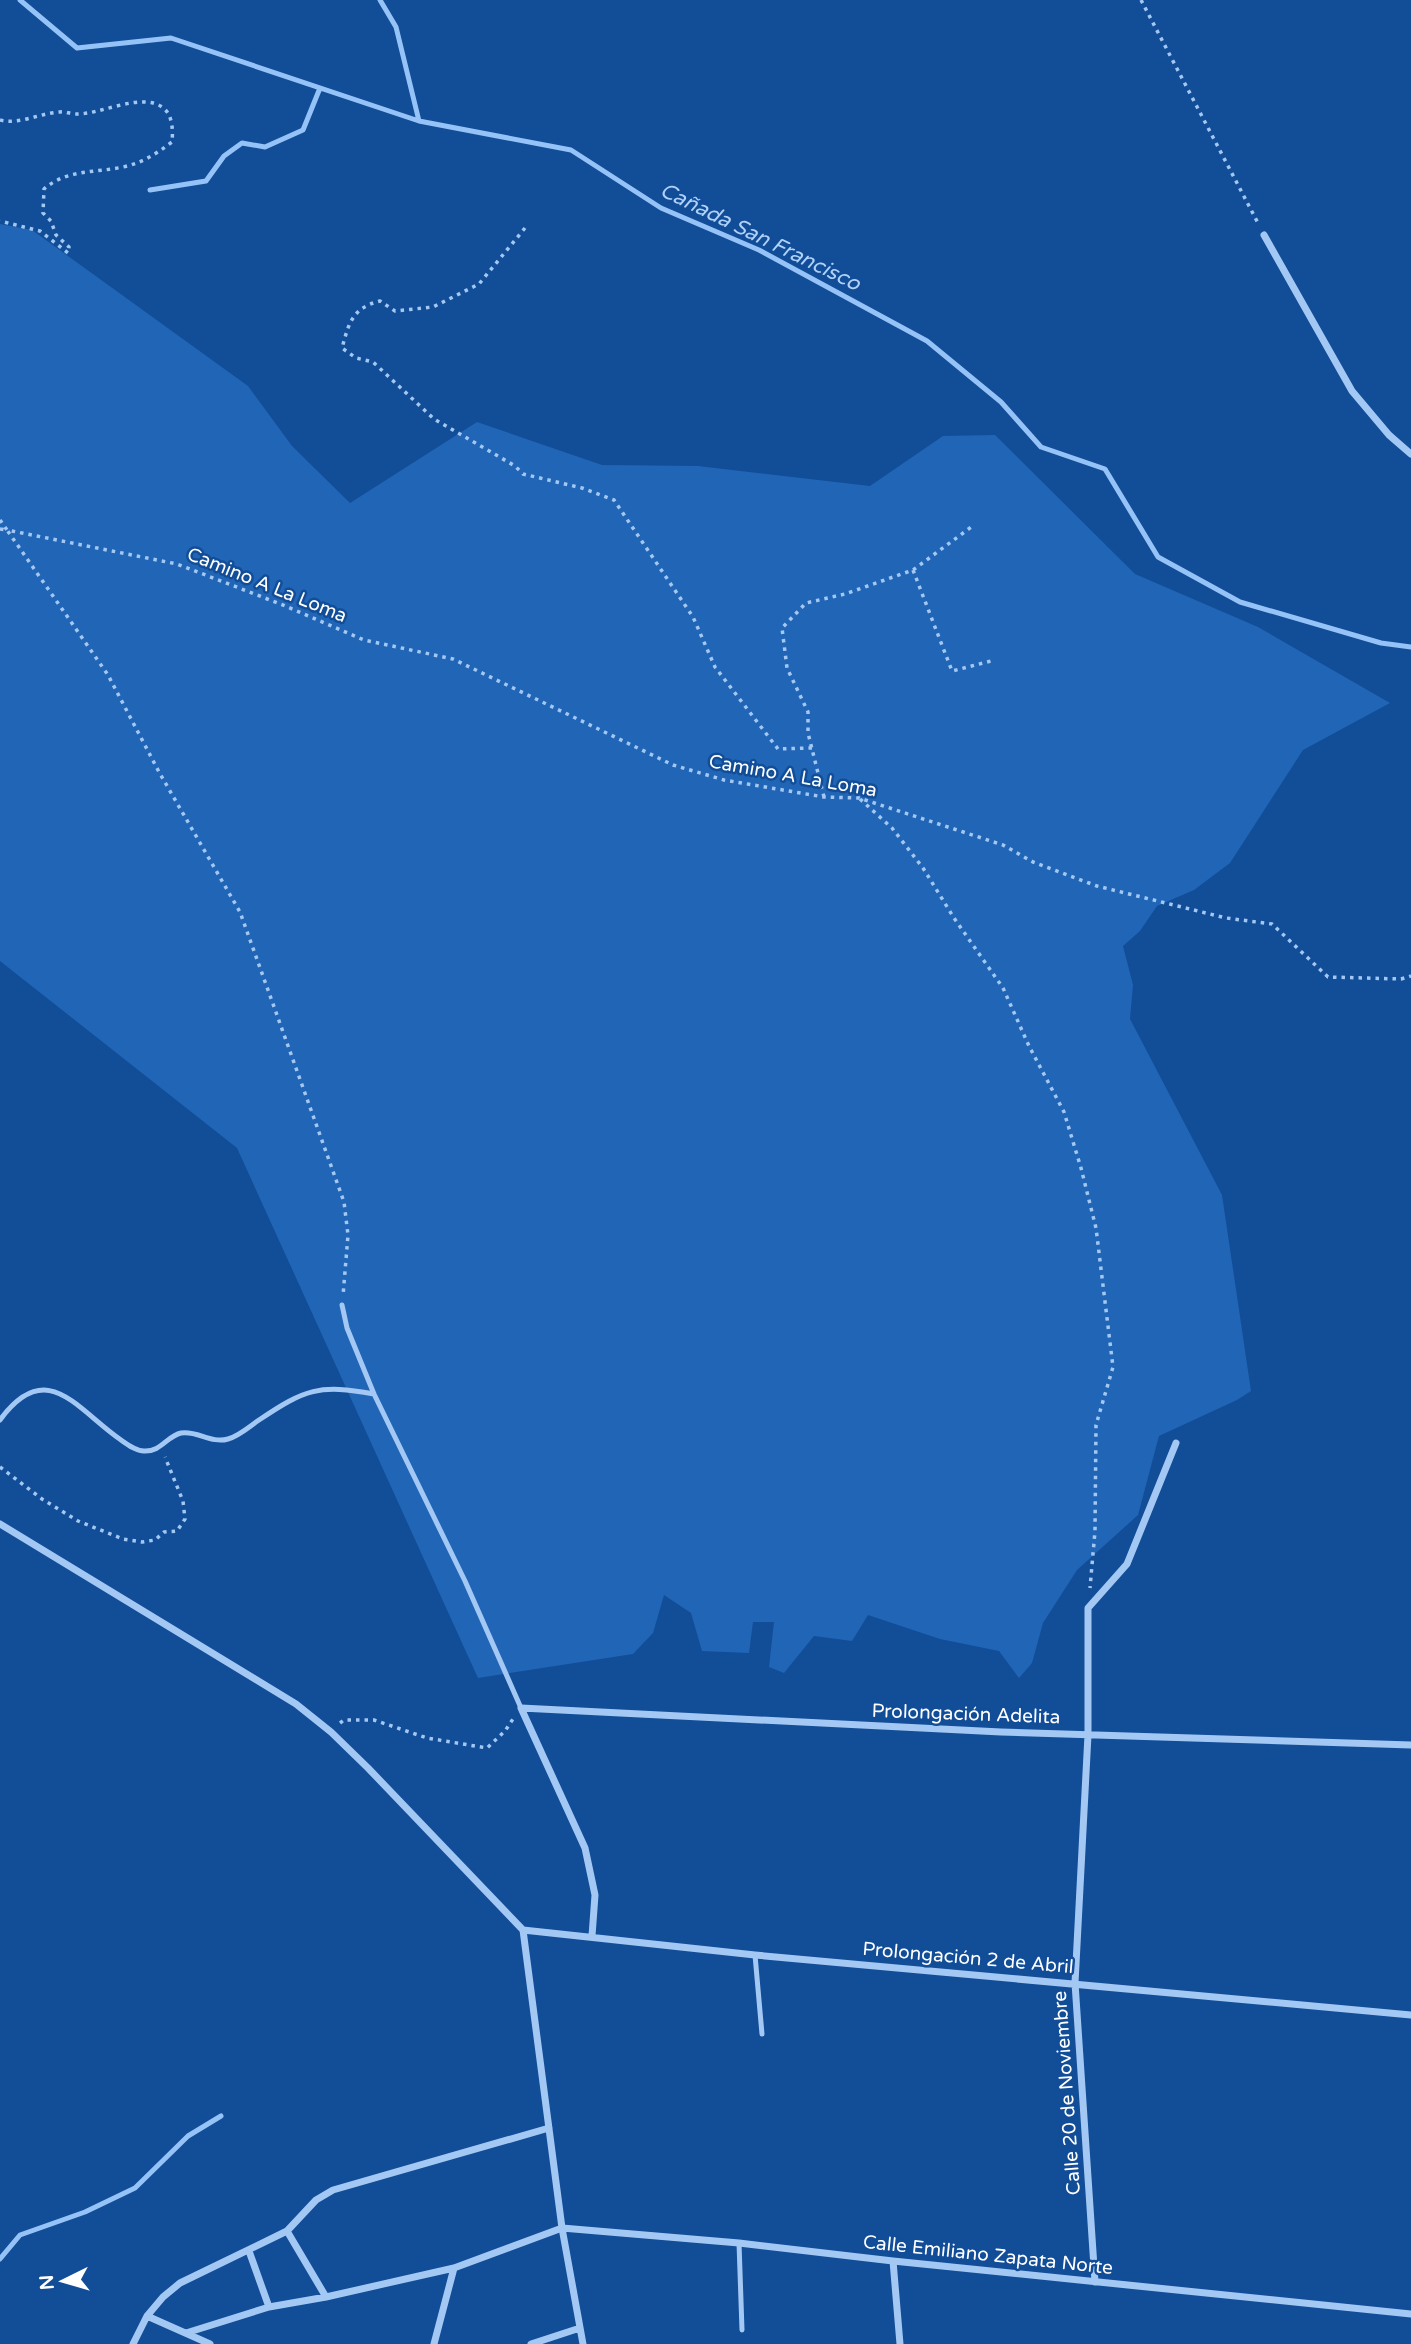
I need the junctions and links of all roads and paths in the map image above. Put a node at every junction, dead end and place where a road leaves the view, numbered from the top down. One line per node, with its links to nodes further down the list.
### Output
1 (1141, 0): 5 (path)
2 (0, 120): 3 (path)
3 (0, 221)
4 (525, 228): 13 (path)
5 (1264, 235): 6 (street)
6 (1411, 454)
7 (0, 520): 10 (path)
8 (974, 525): 11 (path)
9 (0, 529): 10 (path, Camino A La Loma)
10 (7, 530): 14 (path, Camino A La Loma); 17 (path)
11 (913, 570): 12 (path); 13 (path)
12 (995, 660)
13 (813, 748): 14 (path)
14 (824, 797): 15 (path, Camino A La Loma)
15 (859, 798): 16 (path, Camino A La Loma); 24 (path)
16 (1411, 976)
17 (342, 1305): 18 (lane)
18 (374, 1394): 21 (lane); 25 (lane)
19 (0, 1420): 21 (lane)
20 (1176, 1443): 24 (street)
21 (161, 1447): 22 (path)
22 (0, 1467)
23 (0, 1524): 26 (street)
24 (1088, 1608): 27 (street, Calle 20 de Noviembre)
25 (520, 1709): 26 (path); 27 (street, Prolongación Adelita); 30 (street)
26 (331, 1732): 29 (street)
27 (1088, 1735): 28 (street, Prolongación Adelita); 32 (street, Calle 20 de Noviembre)
28 (1411, 1745)
29 (523, 1930): 30 (street, Prolongación 2 de Abril); 35 (street)
30 (592, 1936): 31 (street, Prolongación 2 de Abril)
31 (755, 1955): 32 (street, Prolongación 2 de Abril); 34 (lane)
32 (1075, 1983): 33 (street, Prolongación 2 de Abril); 42 (street, Calle 20 de Noviembre)
33 (1411, 2015)
34 (762, 2034)
35 (549, 2128): 36 (street); 37 (street)
36 (562, 2228): 38 (street, Calle Emiliano Zapata Norte); 41 (street); 47 (street)
37 (287, 2231): 39 (street); 43 (street)
38 (739, 2243): 40 (street, Calle Emiliano Zapata Norte); 48 (lane)
39 (249, 2251): 44 (street); 46 (street)
40 (893, 2261): 42 (street, Calle Emiliano Zapata Norte); 55 (street)
41 (454, 2268): 43 (street); 52 (street)
42 (1095, 2282): 45 (street, Calle Emiliano Zapata Norte)
43 (326, 2297): 44 (street)
44 (269, 2307): 49 (street)
45 (1411, 2314)
46 (146, 2316): 49 (street); 50 (street)
47 (580, 2328): 53 (street); 54 (street)
48 (742, 2330)
49 (186, 2333): 51 (street)
50 (133, 2344)
51 (210, 2344)
52 (434, 2344)
53 (531, 2344)
54 (583, 2344)
55 (900, 2344)

